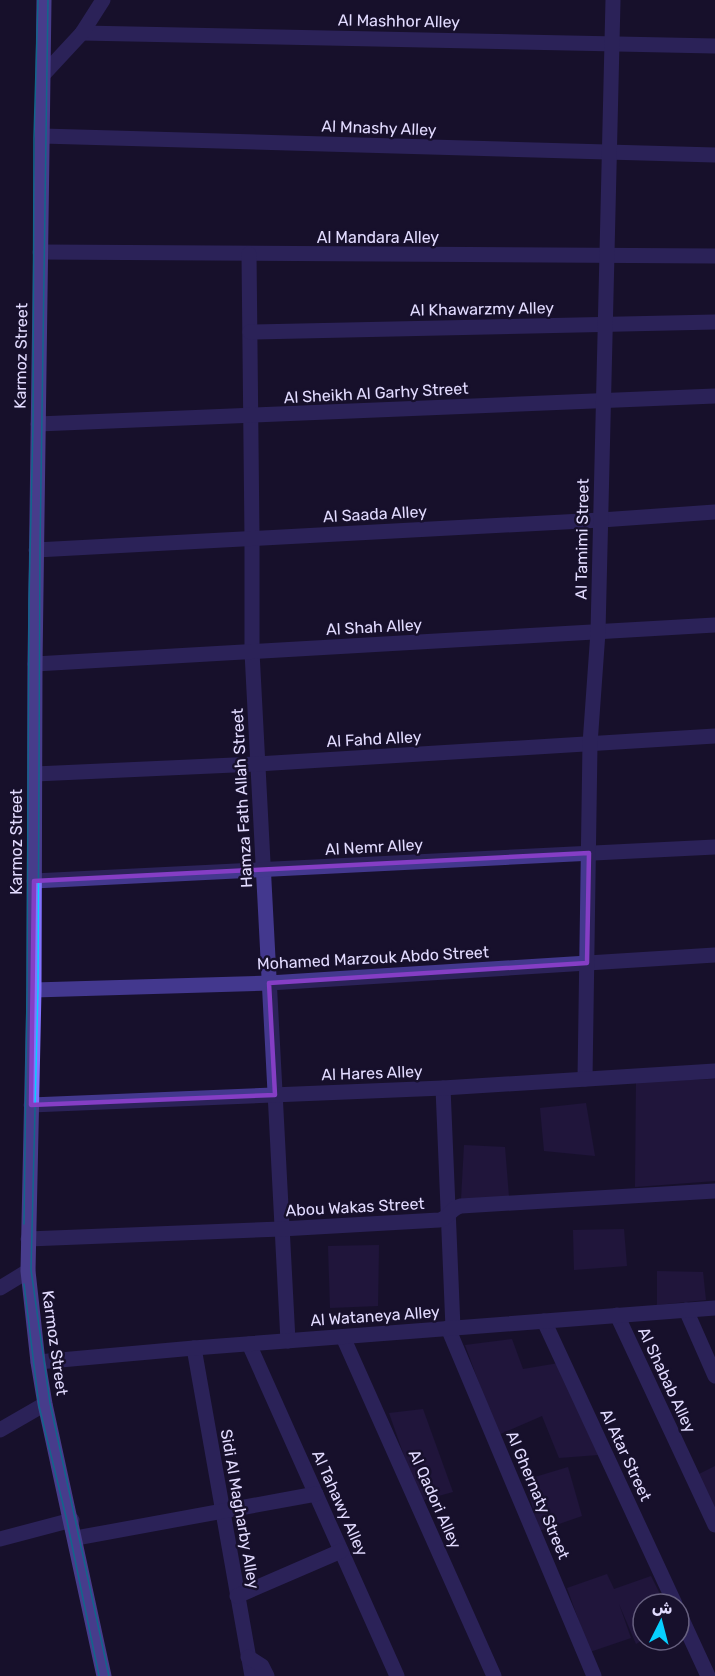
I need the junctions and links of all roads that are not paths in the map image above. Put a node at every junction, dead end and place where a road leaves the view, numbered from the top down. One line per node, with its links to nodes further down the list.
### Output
1 (44, 0): 7 (main road, Karmoz Street)
2 (104, 0): 4 (street)
3 (613, 0): 5 (street, Al Tamimi Street)
4 (82, 33): 5 (street, Al Mashhor Alley); 7 (street)
5 (612, 44): 6 (street, Al Mashhor Alley); 9 (street, Al Tamimi Street)
6 (715, 46)
7 (43, 75): 8 (main road, Karmoz Street)
8 (42, 136): 9 (street, Al Mnashy Alley); 11 (main road, Karmoz Street)
9 (609, 152): 10 (street, Al Mnashy Alley); 13 (street, Al Tamimi Street)
10 (715, 156)
11 (40, 252): 12 (street, Al Mandara Alley); 21 (main road, Karmoz Street)
12 (249, 254): 13 (street, Al Mandara Alley); 17 (street, Hamza Fath Allah Street)
13 (607, 256): 14 (street, Al Mandara Alley); 16 (street, Al Tamimi Street)
14 (715, 256)
15 (715, 322): 16 (street, Al Khawarzmy Alley)
16 (605, 325): 17 (street, Al Khawarzmy Alley); 19 (street, Al Tamimi Street)
17 (250, 332): 20 (street, Hamza Fath Allah Street)
18 (715, 396): 19 (street, Al Sheikh Al Garhy Street)
19 (603, 401): 20 (street, Al Sheikh Al Garhy Street); 23 (street, Al Tamimi Street)
20 (251, 416): 21 (street, Al Sheikh Al Garhy Street); 24 (street, Hamza Fath Allah Street)
21 (38, 424): 25 (main road, Karmoz Street)
22 (715, 512): 23 (street, Al Saada Alley)
23 (601, 520): 24 (street, Al Saada Alley); 27 (street, Al Tamimi Street)
24 (252, 538): 25 (street, Al Saada Alley); 28 (street, Hamza Fath Allah Street)
25 (36, 550): 29 (main road, Karmoz Street)
26 (715, 625): 27 (street, Al Shah Alley)
27 (598, 632): 28 (street, Al Shah Alley); 31 (street, Al Tamimi Street)
28 (252, 651): 29 (street, Al Shah Alley); 32 (street, Hamza Fath Allah Street)
29 (34, 664): 33 (main road, Karmoz Street)
30 (715, 736): 31 (street, Al Fahd Alley)
31 (590, 744): 32 (street, Al Fahd Alley); 35 (street, Al Tamimi Street)
32 (257, 764): 33 (street, Al Fahd Alley); 36 (street, Hamza Fath Allah Street)
33 (35, 774): 37 (main road, Karmoz Street)
34 (715, 847): 35 (street, Al Nemr Alley)
35 (589, 854): 36 (street, Al Nemr Alley); 39 (street, Al Tamimi Street)
36 (264, 871): 37 (street, Al Nemr Alley); 40 (street, Hamza Fath Allah Street)
37 (34, 881): 41 (main road, Karmoz Street)
38 (715, 955): 39 (street, Mohamed Marzouk Abdo Street)
39 (587, 963): 40 (street, Mohamed Marzouk Abdo Street); 43 (street, Al Tamimi Street)
40 (269, 983): 41 (street, Mohamed Marzouk Abdo Street); 45 (street, Hamza Fath Allah Street)
41 (34, 990): 46 (main road, Karmoz Street)
42 (715, 1071): 43 (street, Al Hares Alley)
43 (585, 1079): 44 (street, Al Hares Alley)
44 (443, 1088): 45 (street, Al Hares Alley); 48 (street)
45 (275, 1095): 46 (street, Al Hares Alley); 49 (street, Hamza Fath Allah Street)
46 (31, 1105): 50 (main road, Karmoz Street)
47 (715, 1191): 48 (street, Abou Wakas Street)
48 (449, 1215): 49 (street, Abou Wakas Street); 57 (street)
49 (281, 1229): 50 (street, Abou Wakas Street); 59 (street, Hamza Fath Allah Street)
50 (28, 1239): 51 (main road, Karmoz Street)
51 (28, 1271): 52 (street); 62 (main road, Karmoz Street)
52 (0, 1288)
53 (715, 1308): 54 (street, Al Wataneya Alley)
54 (686, 1310): 55 (street, Al Wataneya Alley); 63 (street)
55 (617, 1315): 56 (street, Al Wataneya Alley); 69 (street, Al Shabab Alley)
56 (544, 1320): 57 (street, Al Wataneya Alley); 73 (street, Al Atar Street)
57 (451, 1328): 58 (street, Al Wataneya Alley); 82 (street, Al Ghernaty Street)
58 (343, 1337): 59 (street, Al Wataneya Alley); 81 (street, Al Qadori Alley)
59 (288, 1341): 60 (street, Al Wataneya Alley)
60 (249, 1344): 61 (street, Al Wataneya Alley); 66 (street, Al Tahawy Alley)
61 (194, 1348): 62 (street, Al Wataneya Alley); 67 (street, Sidi Al Magharby Alley)
62 (38, 1362): 64 (main road, Karmoz Street)
63 (715, 1376)
64 (45, 1404): 65 (street); 68 (main road, Karmoz Street)
65 (0, 1430)
66 (316, 1494): 67 (street); 72 (street, Al Tahawy Alley)
67 (223, 1511): 70 (street); 74 (street, Sidi Al Magharby Alley)
68 (72, 1520): 70 (main road, Karmoz Street); 71 (street)
69 (715, 1525)
70 (76, 1538): 77 (main road, Karmoz Street)
71 (0, 1539)
72 (341, 1551): 74 (street); 80 (street, Al Tahawy Alley)
73 (669, 1592)
74 (237, 1596): 76 (street, Sidi Al Magharby Alley)
75 (691, 1639): 83 (street)
76 (248, 1657): 78 (street, Sidi Al Magharby Alley); 79 (street)
77 (104, 1676)
78 (252, 1676)
79 (267, 1676)
80 (397, 1676)
81 (494, 1676)
82 (594, 1676)
83 (708, 1676)

